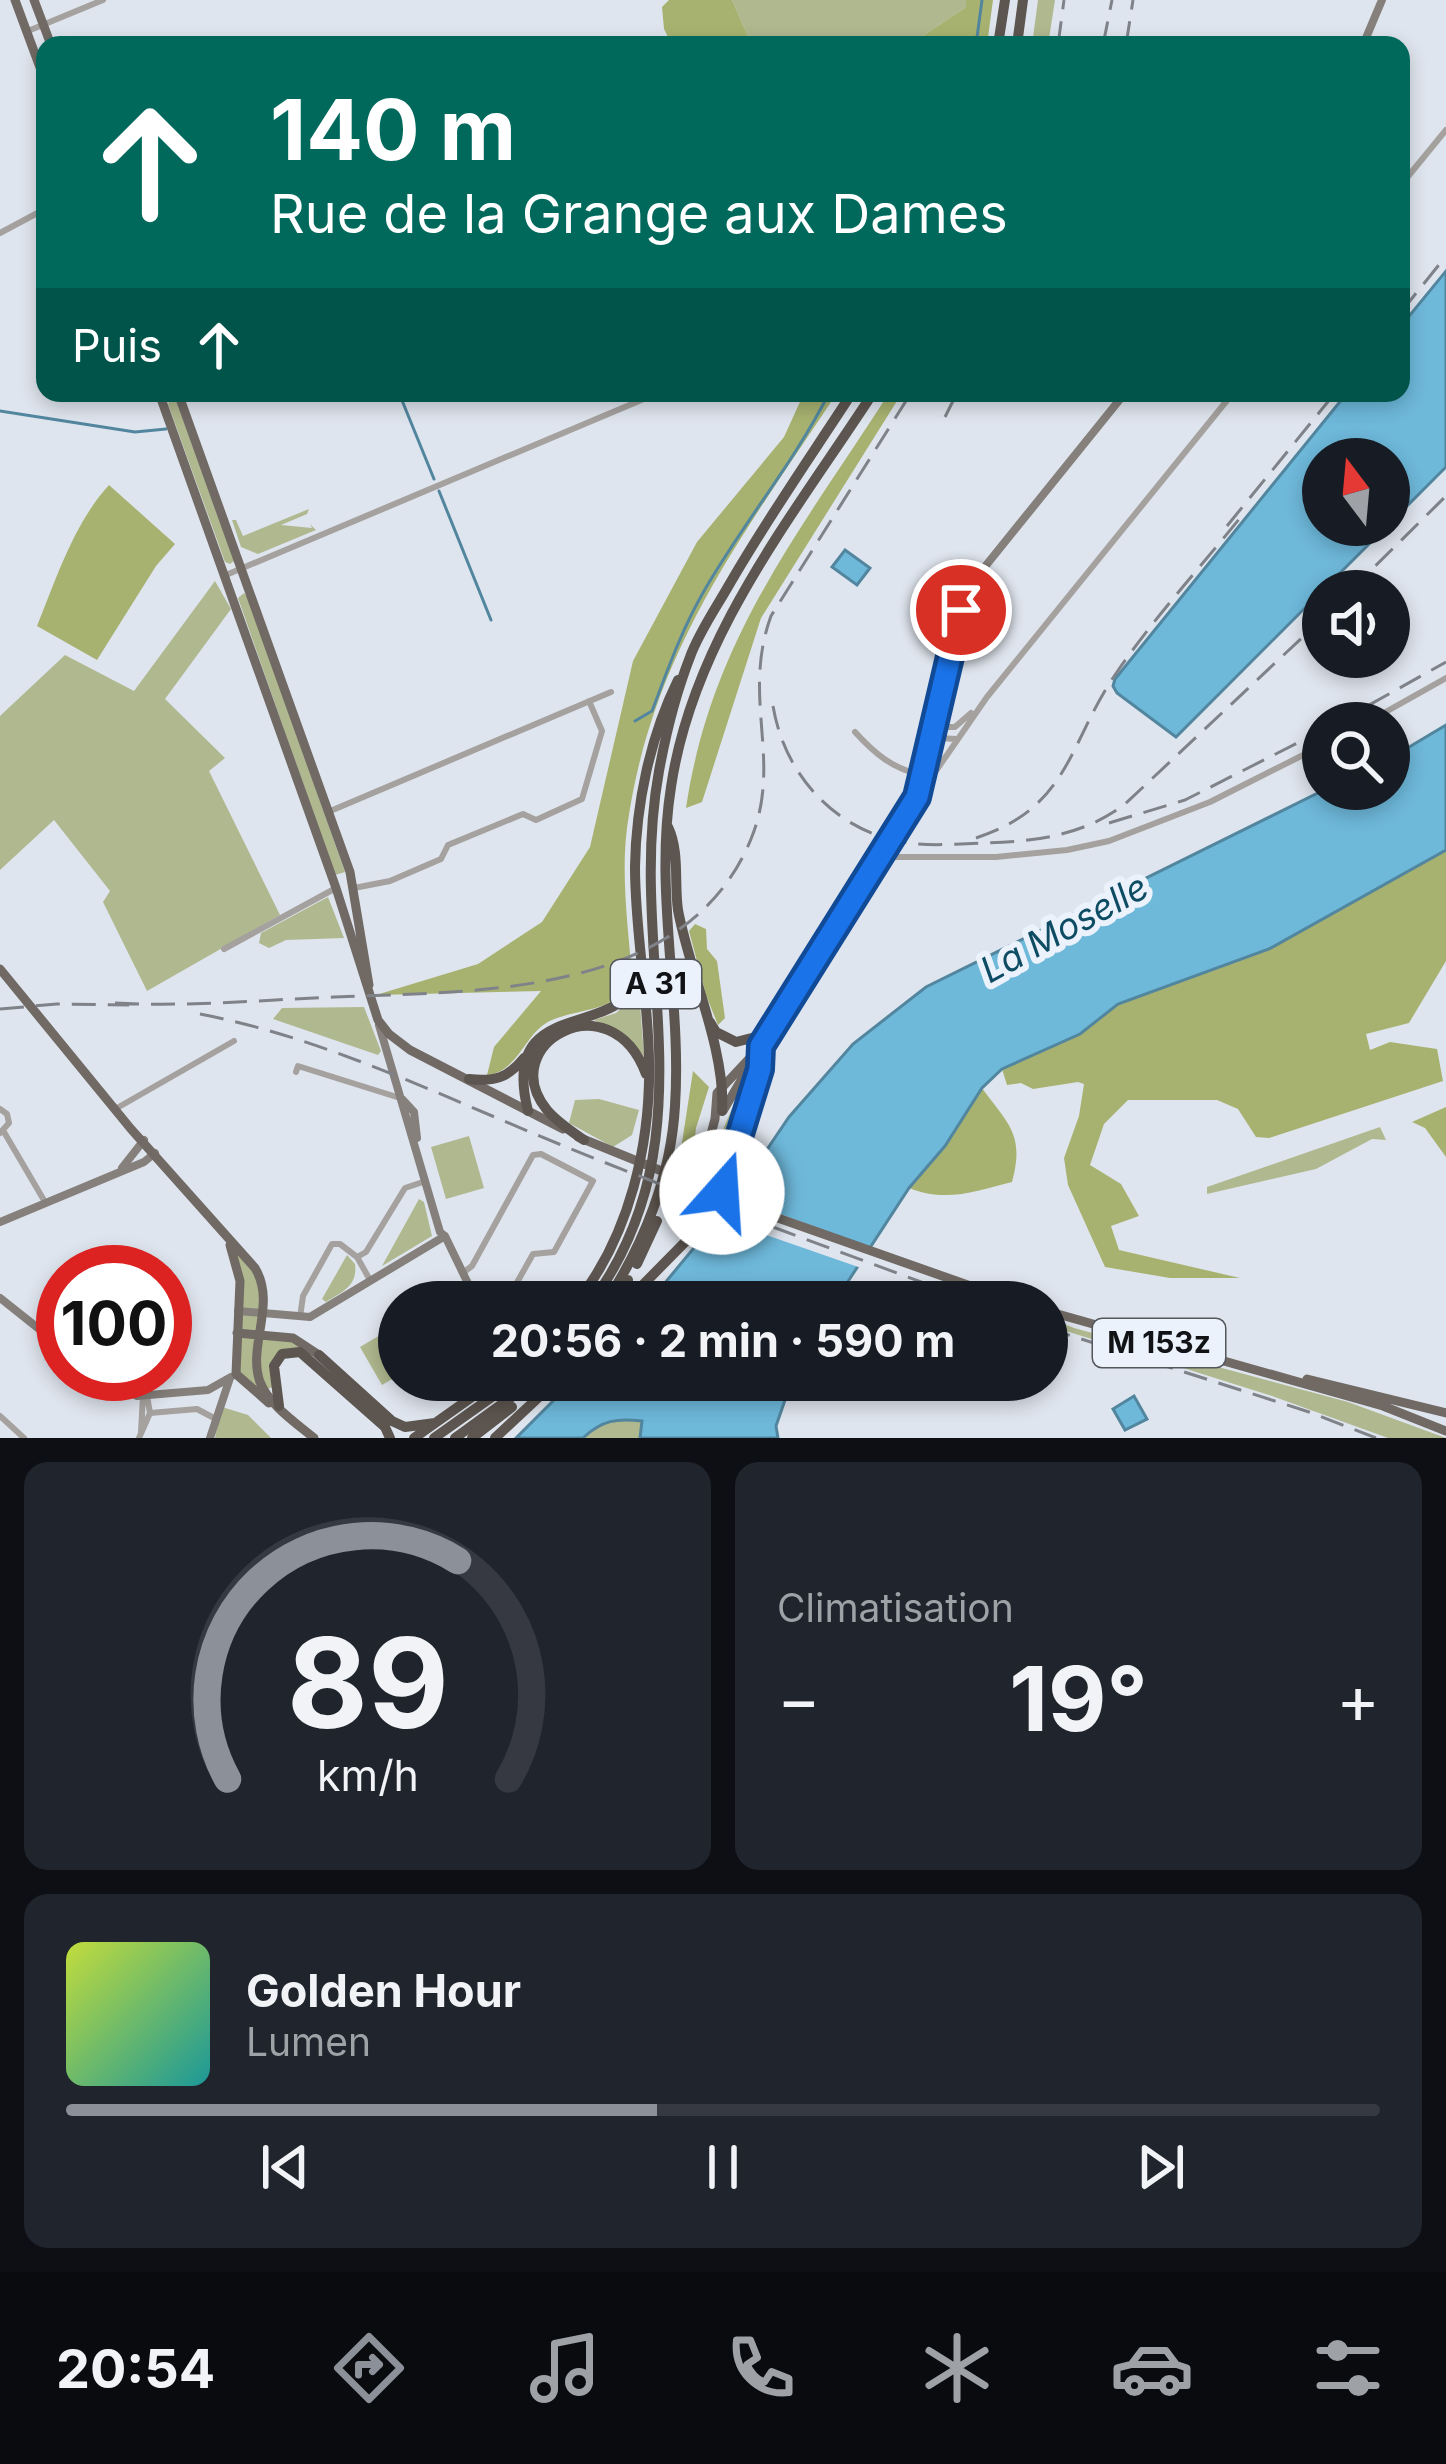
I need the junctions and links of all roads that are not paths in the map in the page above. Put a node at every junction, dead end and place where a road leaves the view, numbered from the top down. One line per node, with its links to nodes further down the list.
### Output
1 (16, 0): 8 (main road)
2 (34, 0): 7 (main road)
3 (103, 0): 7 (street)
4 (1005, 0): 10 (highway)
5 (1023, 0): 11 (highway)
6 (1382, 0): 12 (street)
7 (43, 25): 8 (street); 9 (main road)
8 (27, 32): 13 (main road)
9 (47, 36)
10 (999, 36)
11 (1018, 36)
12 (1367, 36)
13 (36, 56)
14 (1446, 130): 15 (street)
15 (1410, 174)
16 (36, 214): 17 (street)
17 (0, 233)
18 (162, 402): 26 (main road)
19 (181, 402): 25 (main road)
20 (637, 402): 25 (street)
21 (846, 402): 27 (highway, A 31)
22 (867, 402): 41 (highway, A 31)
23 (1118, 402): 33 (street)
24 (1226, 402): 30 (street)
25 (242, 568): 26 (street); 40 (main road)
26 (226, 574): 44 (main road)
27 (690, 656): 45 (highway); 84 (highway, A 31)
28 (1446, 678): 32 (street)
29 (611, 692): 31 (street)
30 (986, 698): 33 (street); 36 (street)
31 (589, 701): 40 (street); 43 (street)
32 (1403, 702)
33 (936, 717): 34 (street)
34 (933, 730): 36 (street); 38 (street)
35 (855, 732): 38 (street)
36 (959, 737): 39 (street)
37 (1302, 756): 42 (street)
38 (922, 775): 39 (street)
39 (917, 797): 42 (street)
40 (328, 812): 43 (main road)
41 (666, 824): 49 (highway); 67 (highway, A 31)
42 (880, 856): 50 (street)
43 (355, 890): 44 (street); 48 (main road)
44 (337, 893): 46 (street); 48 (main road)
45 (637, 924): 52 (highway); 57 (highway)
46 (224, 949)
47 (0, 969): 61 (main road)
48 (373, 1007): 55 (main road); 58 (street)
49 (705, 1013): 50 (highway); 56 (highway)
50 (769, 1034): 53 (street)
51 (234, 1041): 61 (street)
52 (533, 1046): 55 (highway); 60 (highway)
53 (761, 1046): 56 (main road); 62 (main road); 73 (highway)
54 (296, 1072): 58 (street)
55 (469, 1079): 60 (main road)
56 (721, 1086): 62 (highway)
57 (648, 1092): 65 (highway); 83 (highway)
58 (400, 1098): 71 (street)
59 (0, 1109): 63 (street)
60 (528, 1111): 65 (main road)
61 (121, 1112): 64 (main road)
62 (718, 1115): 68 (main road)
63 (2, 1132): 74 (street)
64 (144, 1140): 66 (main road); 69 (street)
65 (584, 1140): 70 (main road)
66 (155, 1153): 69 (street); 77 (main road)
67 (669, 1160): 85 (highway, A 31); 86 (highway)
68 (704, 1164): 70 (main road); 72 (main road)
69 (116, 1172): 74 (street)
70 (677, 1180): 72 (main road)
71 (426, 1181): 76 (street); 78 (street)
72 (698, 1187): 73 (main road)
73 (716, 1198): 87 (highway); 88 (main road)
74 (45, 1202): 75 (street)
75 (0, 1222)
76 (446, 1236): 79 (street); 80 (street)
77 (228, 1240): 90 (main road); 91 (main road)
78 (357, 1257): 80 (street); 92 (street)
79 (464, 1272): 81 (street); 82 (street)
80 (370, 1280): 92 (street)
81 (468, 1281)
82 (518, 1281)
83 (591, 1281)
84 (604, 1281)
85 (618, 1281)
86 (627, 1281)
87 (647, 1281)
88 (949, 1281)
89 (0, 1298): 94 (street)
90 (238, 1310): 91 (street); 95 (main road)
91 (262, 1313): 92 (street); 96 (main road)
92 (301, 1317)
93 (1068, 1317): 99 (main road, M 153z)
94 (36, 1327)
95 (237, 1333): 96 (main road); 98 (main road)
96 (261, 1334): 97 (main road); 108 (main road)
97 (319, 1355): 114 (highway)
98 (232, 1371): 100 (street); 112 (street); 113 (main road)
99 (1272, 1374): 110 (main road); 115 (main road, M 153z)
100 (192, 1391)
101 (144, 1401): 116 (street)
102 (147, 1401): 109 (street)
103 (466, 1401): 114 (highway)
104 (486, 1401): 122 (highway)
105 (506, 1401): 123 (highway)
106 (519, 1401): 124 (highway)
107 (534, 1401): 125 (highway)
108 (279, 1406): 113 (main road); 120 (highway)
109 (150, 1413): 112 (street); 116 (street)
110 (1446, 1414)
111 (0, 1417): 117 (street)
112 (214, 1418): 118 (street)
113 (293, 1420): 119 (main road)
114 (435, 1423): 121 (highway)
115 (1446, 1430)
116 (140, 1437)
117 (24, 1438)
118 (210, 1438)
119 (314, 1438)
120 (390, 1438)
121 (414, 1438)
122 (434, 1438)
123 (455, 1438)
124 (472, 1438)
125 (495, 1438)

